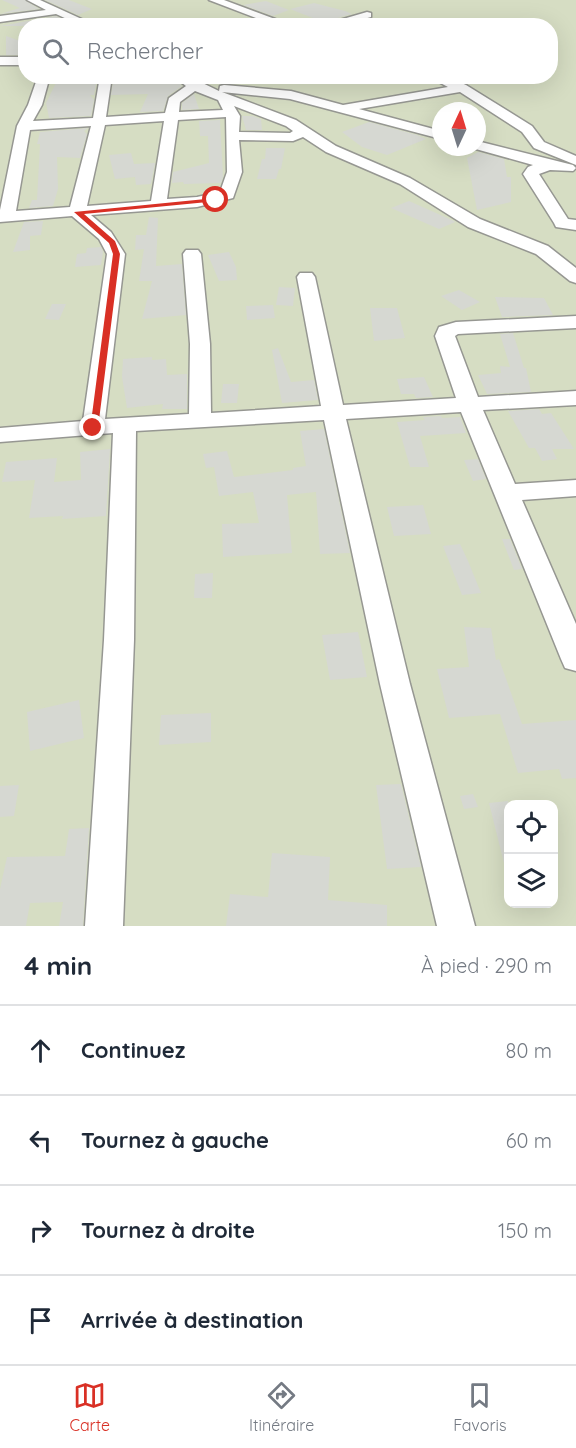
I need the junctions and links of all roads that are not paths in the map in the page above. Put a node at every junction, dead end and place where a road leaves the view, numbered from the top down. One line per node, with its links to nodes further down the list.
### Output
1 (32, 0): 3 (street)
2 (214, 0): 6 (street)
3 (58, 11): 5 (street); 8 (street)
4 (367, 15): 7 (street)
5 (74, 18)
6 (266, 18)
7 (355, 18)
8 (0, 19)
9 (18, 61): 10 (street)
10 (1, 62)
11 (42, 84): 24 (street)
12 (105, 84): 23 (street)
13 (188, 84): 22 (street)
14 (196, 84): 19 (street)
15 (203, 84): 18 (street)
16 (452, 84): 17 (street)
17 (462, 88): 20 (street); 29 (street)
18 (248, 91): 19 (street); 20 (street)
19 (223, 98): 21 (street); 25 (street)
20 (343, 108): 26 (street)
21 (232, 113): 22 (street); 27 (street)
22 (171, 117): 23 (street); 32 (street)
23 (98, 121): 24 (street); 33 (street)
24 (24, 126): 34 (street)
25 (302, 132): 27 (street); 38 (street)
26 (432, 133)
27 (232, 136): 32 (street)
28 (486, 148): 30 (street)
29 (576, 161)
30 (549, 165): 31 (street); 35 (street)
31 (576, 170)
32 (158, 206): 33 (street)
33 (77, 212): 34 (street); 45 (street)
34 (4, 216)
35 (576, 225)
36 (192, 254): 43 (street)
37 (306, 277): 42 (street)
38 (576, 277)
39 (576, 321): 41 (street)
40 (576, 398): 41 (street)
41 (470, 406): 42 (street); 48 (street)
42 (332, 412): 43 (street); 51 (street)
43 (200, 420): 44 (street)
44 (125, 425): 45 (street); 50 (street)
45 (93, 428): 46 (street)
46 (0, 435)
47 (576, 488): 48 (street)
48 (508, 493): 49 (street)
49 (576, 659)
50 (104, 926)
51 (456, 926)

